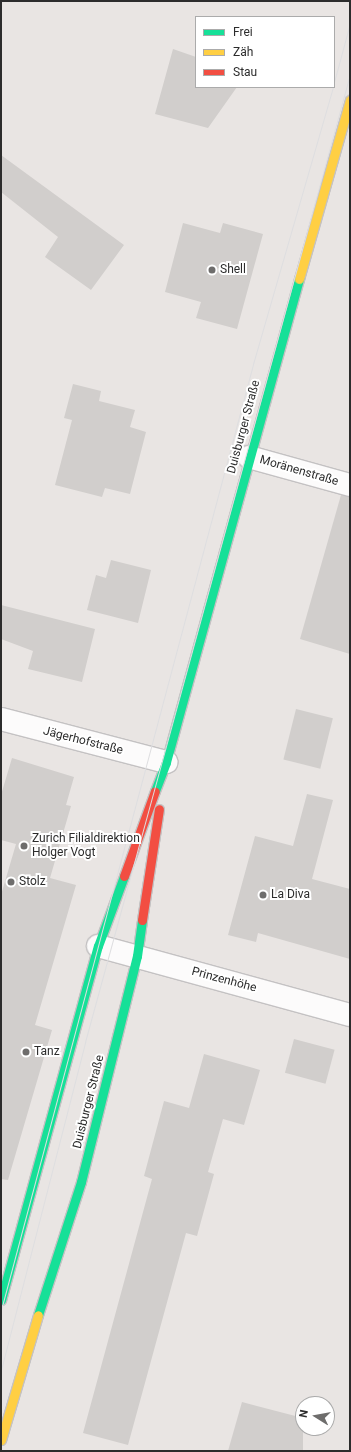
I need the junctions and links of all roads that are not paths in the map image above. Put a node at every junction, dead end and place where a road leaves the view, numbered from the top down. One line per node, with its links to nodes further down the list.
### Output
1 (350, 100): 2 (main road, Duisburger Straße)
2 (249, 457): 3 (street, Moränenstraße); 5 (main road, Duisburger Straße)
3 (350, 486)
4 (6, 721): 5 (street, Jägerhofstraße)
5 (166, 762): 6 (main road, Duisburger Straße); 7 (main road, Duisburger Straße)
6 (98, 946): 7 (street, Prinzenhöhe); 9 (main road, Duisburger Straße)
7 (137, 956): 8 (street, Prinzenhöhe); 10 (main road, Duisburger Straße)
8 (350, 1015)
9 (1, 1300)
10 (1, 1440)

